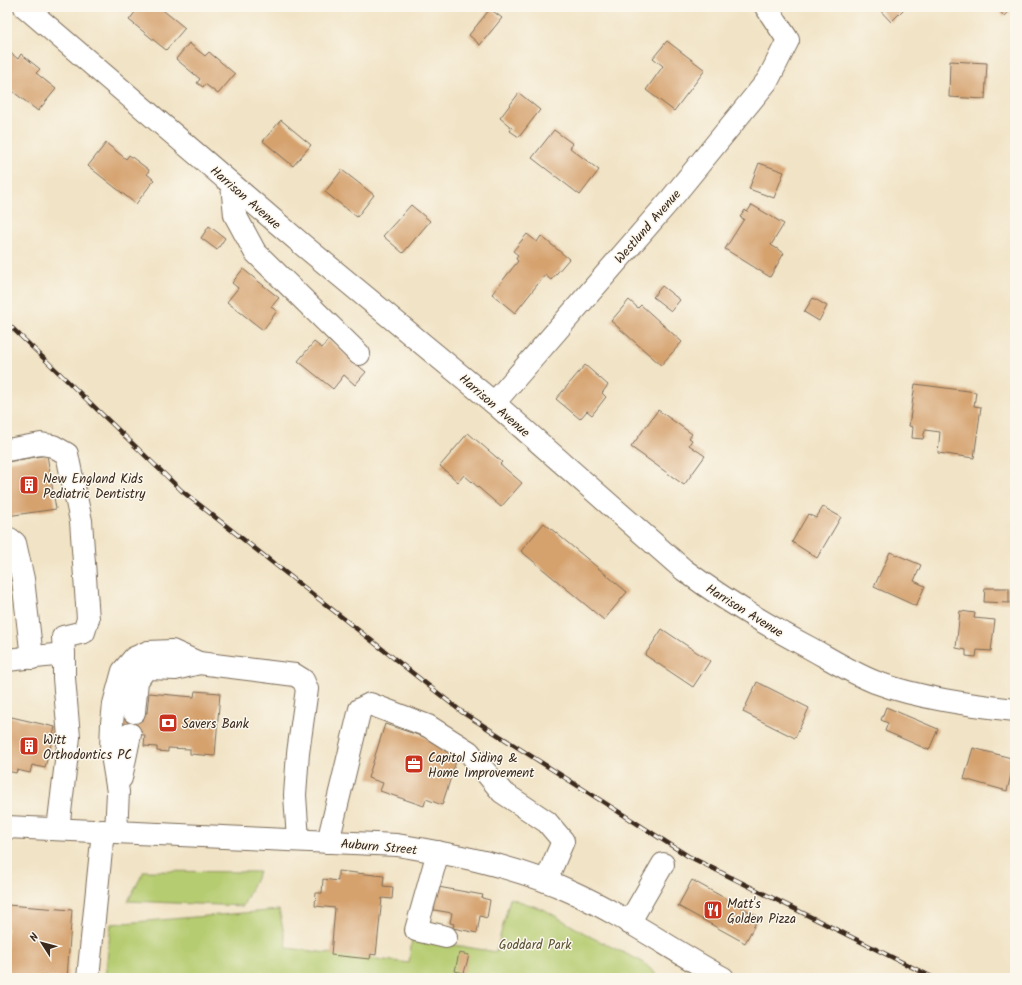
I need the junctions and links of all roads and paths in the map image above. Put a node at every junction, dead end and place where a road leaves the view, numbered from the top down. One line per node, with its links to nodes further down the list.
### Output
1 (25, 7): 3 (street, Harrison Avenue)
2 (766, 7): 5 (street, Westlund Avenue)
3 (232, 185): 4 (street); 5 (street, Harrison Avenue)
4 (358, 354)
5 (494, 403): 12 (street, Harrison Avenue)
6 (7, 450): 8 (street)
7 (7, 540): 9 (street)
8 (64, 654): 9 (street); 17 (street)
9 (32, 658): 10 (street)
10 (7, 660)
11 (199, 662): 13 (street); 15 (street); 19 (street)
12 (1015, 710)
13 (134, 712)
14 (130, 734): 15 (street)
15 (118, 792): 18 (street)
16 (7, 827): 17 (street, Auburn Street)
17 (58, 829): 18 (street, Auburn Street)
18 (110, 832): 19 (street, Auburn Street); 26 (street)
19 (298, 840): 20 (street, Auburn Street)
20 (328, 842): 21 (street, Auburn Street); 23 (street)
21 (438, 852): 23 (street, Auburn Street); 25 (street)
22 (663, 864): 24 (street)
23 (546, 881): 24 (street, Auburn Street)
24 (629, 923): 27 (street, Auburn Street)
25 (446, 937)
26 (88, 978)
27 (723, 978)

